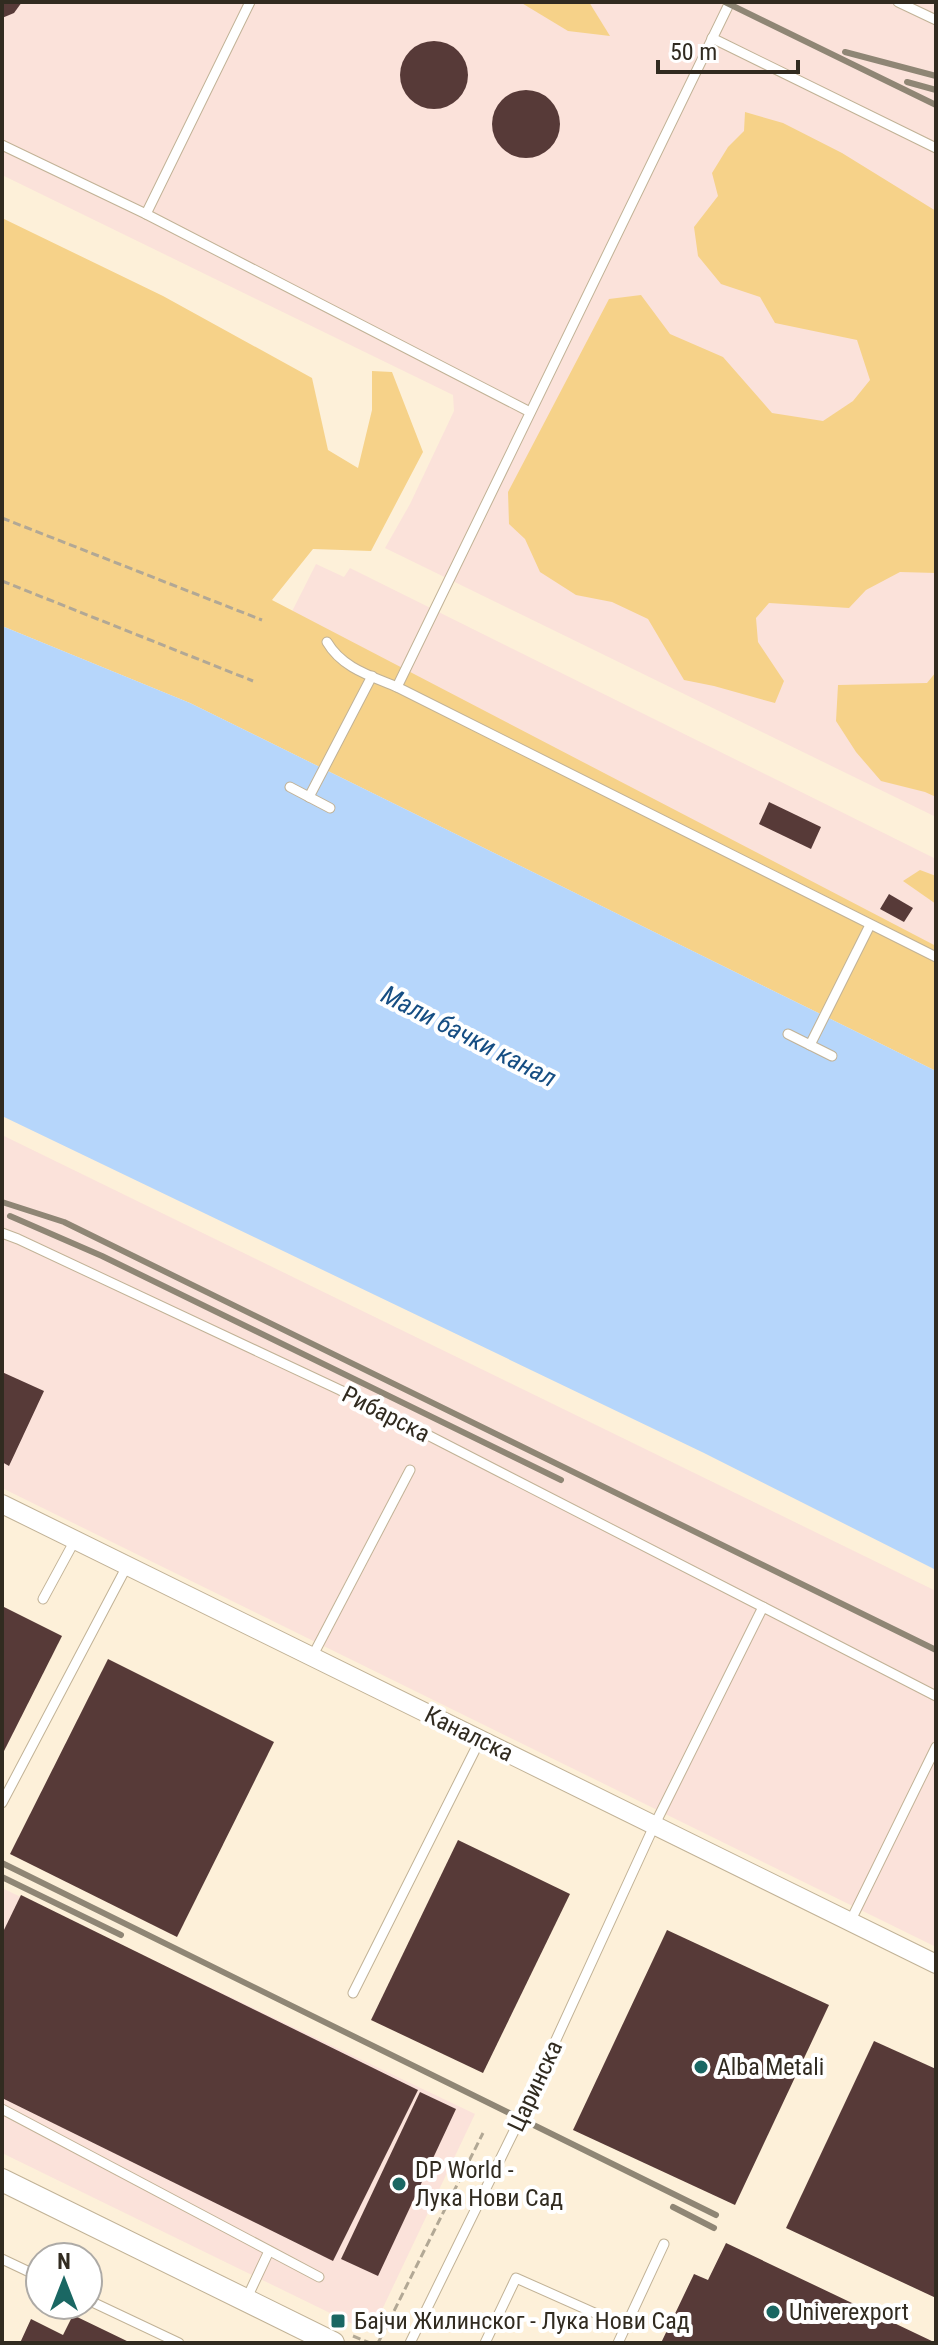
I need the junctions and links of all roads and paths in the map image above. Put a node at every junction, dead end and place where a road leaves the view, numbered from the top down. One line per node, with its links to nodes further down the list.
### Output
1 (250, 2): 8 (lane)
2 (730, 2): 5 (lane)
3 (898, 2): 4 (lane)
4 (936, 20)
5 (712, 38): 7 (lane); 9 (lane)
6 (2, 145): 8 (lane)
7 (936, 148)
8 (146, 214): 9 (lane)
9 (530, 412): 16 (lane)
10 (2, 518): 12 (path)
11 (2, 581): 15 (path)
12 (262, 620)
13 (327, 642): 14 (lane)
14 (372, 676): 16 (lane); 18 (lane)
15 (253, 681)
16 (397, 687): 20 (lane)
17 (290, 787): 18 (lane)
18 (309, 797): 19 (lane)
19 (330, 808)
20 (870, 925): 21 (lane); 23 (lane)
21 (936, 957)
22 (788, 1034): 23 (lane)
23 (810, 1045): 24 (lane)
24 (832, 1056)
25 (2, 1233): 31 (lane, Рибарска)
26 (410, 1470): 32 (lane)
27 (2, 1504): 28 (street, Каналска)
28 (75, 1540): 29 (street, Каналска); 30 (lane)
29 (127, 1566): 32 (street, Каналска); 36 (lane)
30 (43, 1599)
31 (763, 1607): 33 (lane, Рибарска); 37 (lane, Царинска)
32 (312, 1657): 34 (street, Каналска)
33 (936, 1696)
34 (480, 1740): 37 (street, Каналска); 40 (lane)
35 (936, 1747): 38 (lane)
36 (2, 1803)
37 (654, 1826): 38 (street, Каналска); 56 (lane, Царинска)
38 (850, 1922): 39 (street, Каналска)
39 (936, 1964)
40 (353, 1993)
41 (2, 2109): 45 (lane)
42 (483, 2133): 55 (path)
43 (2, 2180): 49 (street)
44 (664, 2244): 51 (lane)
45 (269, 2251): 48 (lane); 49 (lane)
46 (2, 2259): 47 (lane)
47 (24, 2269)
48 (319, 2277)
49 (246, 2300): 52 (street)
50 (104, 2308): 53 (lane)
51 (626, 2327): 57 (lane); 58 (lane)
52 (341, 2338): 54 (path)
53 (179, 2343)
54 (370, 2343)
55 (378, 2343)
56 (410, 2343)
57 (485, 2343)
58 (618, 2343)

